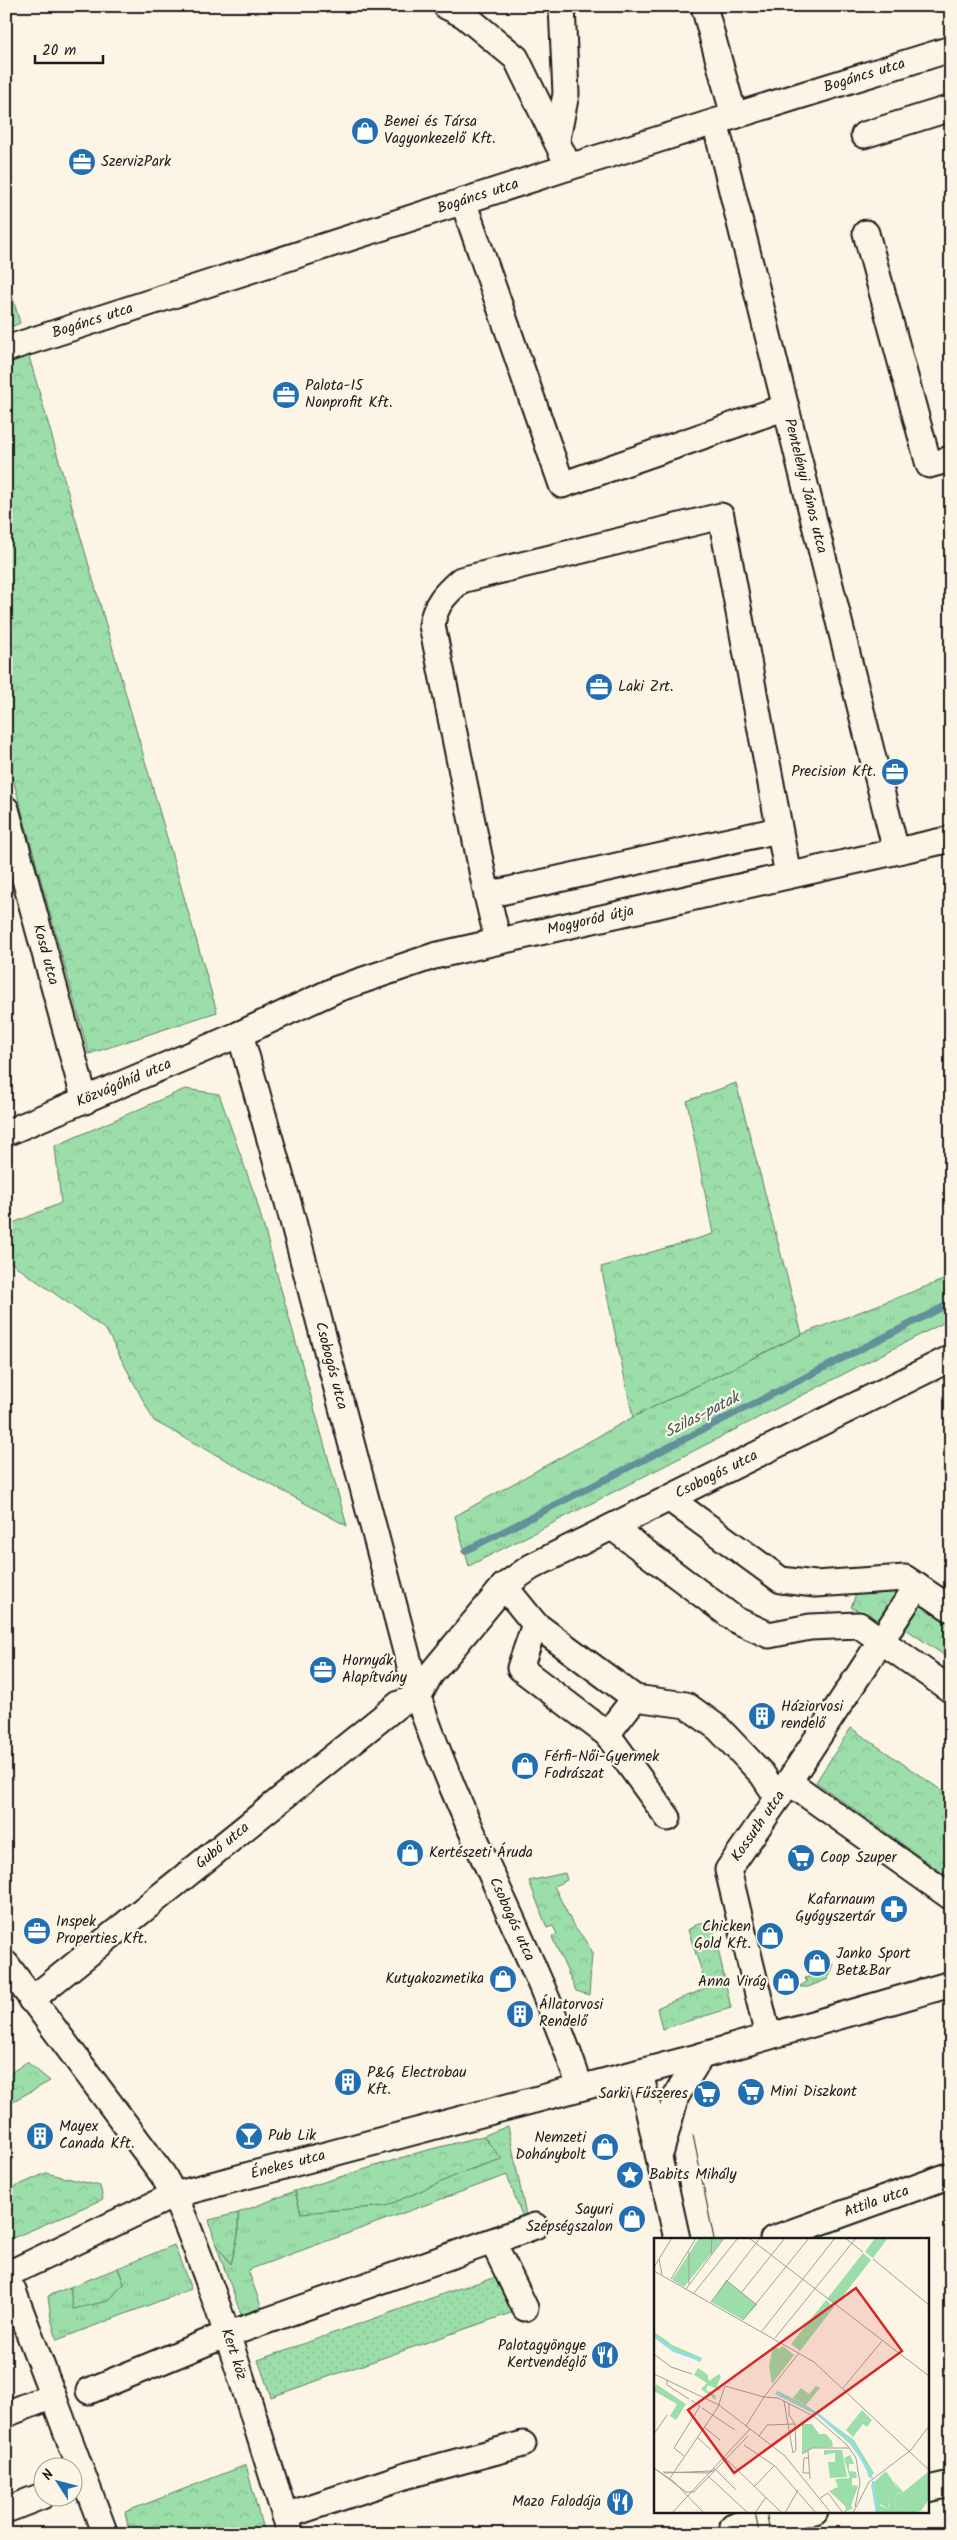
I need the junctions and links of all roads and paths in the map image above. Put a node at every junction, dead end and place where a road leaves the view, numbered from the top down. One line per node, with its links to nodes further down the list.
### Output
1 (446, 6): 8 (street)
2 (562, 6): 8 (street)
3 (704, 6): 6 (street, Pentelényi János utca)
4 (951, 49): 6 (street, Bogáncs utca)
5 (951, 108): 7 (street)
6 (724, 119): 9 (street, Bogáncs utca); 13 (street, Pentelényi János utca)
7 (864, 135)
8 (556, 139): 9 (street)
9 (569, 167): 10 (street, Bogáncs utca)
10 (463, 201): 12 (street, Bogáncs utca); 13 (street)
11 (866, 233): 14 (street)
12 (6, 349)
13 (786, 407): 18 (street, Pentelényi János utca)
14 (951, 459)
15 (6, 809): 23 (street, Kosd utca)
16 (778, 830): 19 (street); 20 (street); 20 (street)
17 (951, 840): 18 (street, Mogyoród útja)
18 (896, 851): 19 (street, Mogyoród útja)
19 (788, 875): 21 (street, Mogyoród útja)
20 (486, 895): 21 (street)
21 (498, 941): 22 (street, Mogyoród útja)
22 (240, 1034): 23 (street, Közvágóhíd utca); 34 (street, Csobogós utca)
23 (85, 1100): 24 (street, Közvágóhíd utca)
24 (6, 1133)
25 (951, 1358): 26 (street, Csobogós utca)
26 (670, 1499): 27 (street, Csobogós utca); 29 (street)
27 (612, 1527): 28 (street, Csobogós utca); 32 (street)
28 (504, 1586): 31 (street); 34 (street, Csobogós utca)
29 (917, 1586): 30 (street); 32 (street, Kossuth utca)
30 (951, 1609)
31 (535, 1624): 35 (street); 36 (street)
32 (881, 1641): 33 (street); 37 (street, Kossuth utca)
33 (951, 1690)
34 (418, 1697): 42 (street, Gubó utca); 46 (street, Csobogós utca)
35 (634, 1698): 36 (street); 37 (street)
36 (607, 1734): 38 (street)
37 (783, 1790): 39 (street); 43 (street, Kossuth utca)
38 (668, 1818)
39 (951, 1897)
40 (6, 1964): 42 (street, Kert köz)
41 (951, 1984): 43 (street)
42 (31, 2000): 49 (street, Kert köz)
43 (768, 2036): 44 (street)
44 (701, 2056): 45 (street); 47 (street)
45 (640, 2072): 46 (street); 47 (street)
46 (580, 2086): 49 (street, Énekes utca)
47 (660, 2154): 51 (street)
48 (951, 2175): 52 (street, Attila utca)
49 (174, 2195): 54 (street, Énekes utca); 57 (street, Kert köz)
50 (535, 2226): 53 (street)
51 (677, 2238)
52 (776, 2238)
53 (493, 2242): 56 (street); 57 (street)
54 (6, 2275)
55 (6, 2280): 59 (street)
56 (524, 2308)
57 (228, 2335): 58 (street); 70 (street, Kert köz)
58 (88, 2391)
59 (53, 2396): 60 (street); 62 (street)
60 (6, 2414)
61 (523, 2444): 70 (street, Kert köz)
62 (71, 2458)
63 (951, 2484): 65 (street)
64 (82, 2489): 71 (street)
65 (930, 2489)
66 (32, 2500): 67 (street)
67 (6, 2510)
68 (809, 2512): 69 (street)
69 (732, 2524)
70 (288, 2525)
71 (105, 2534)

